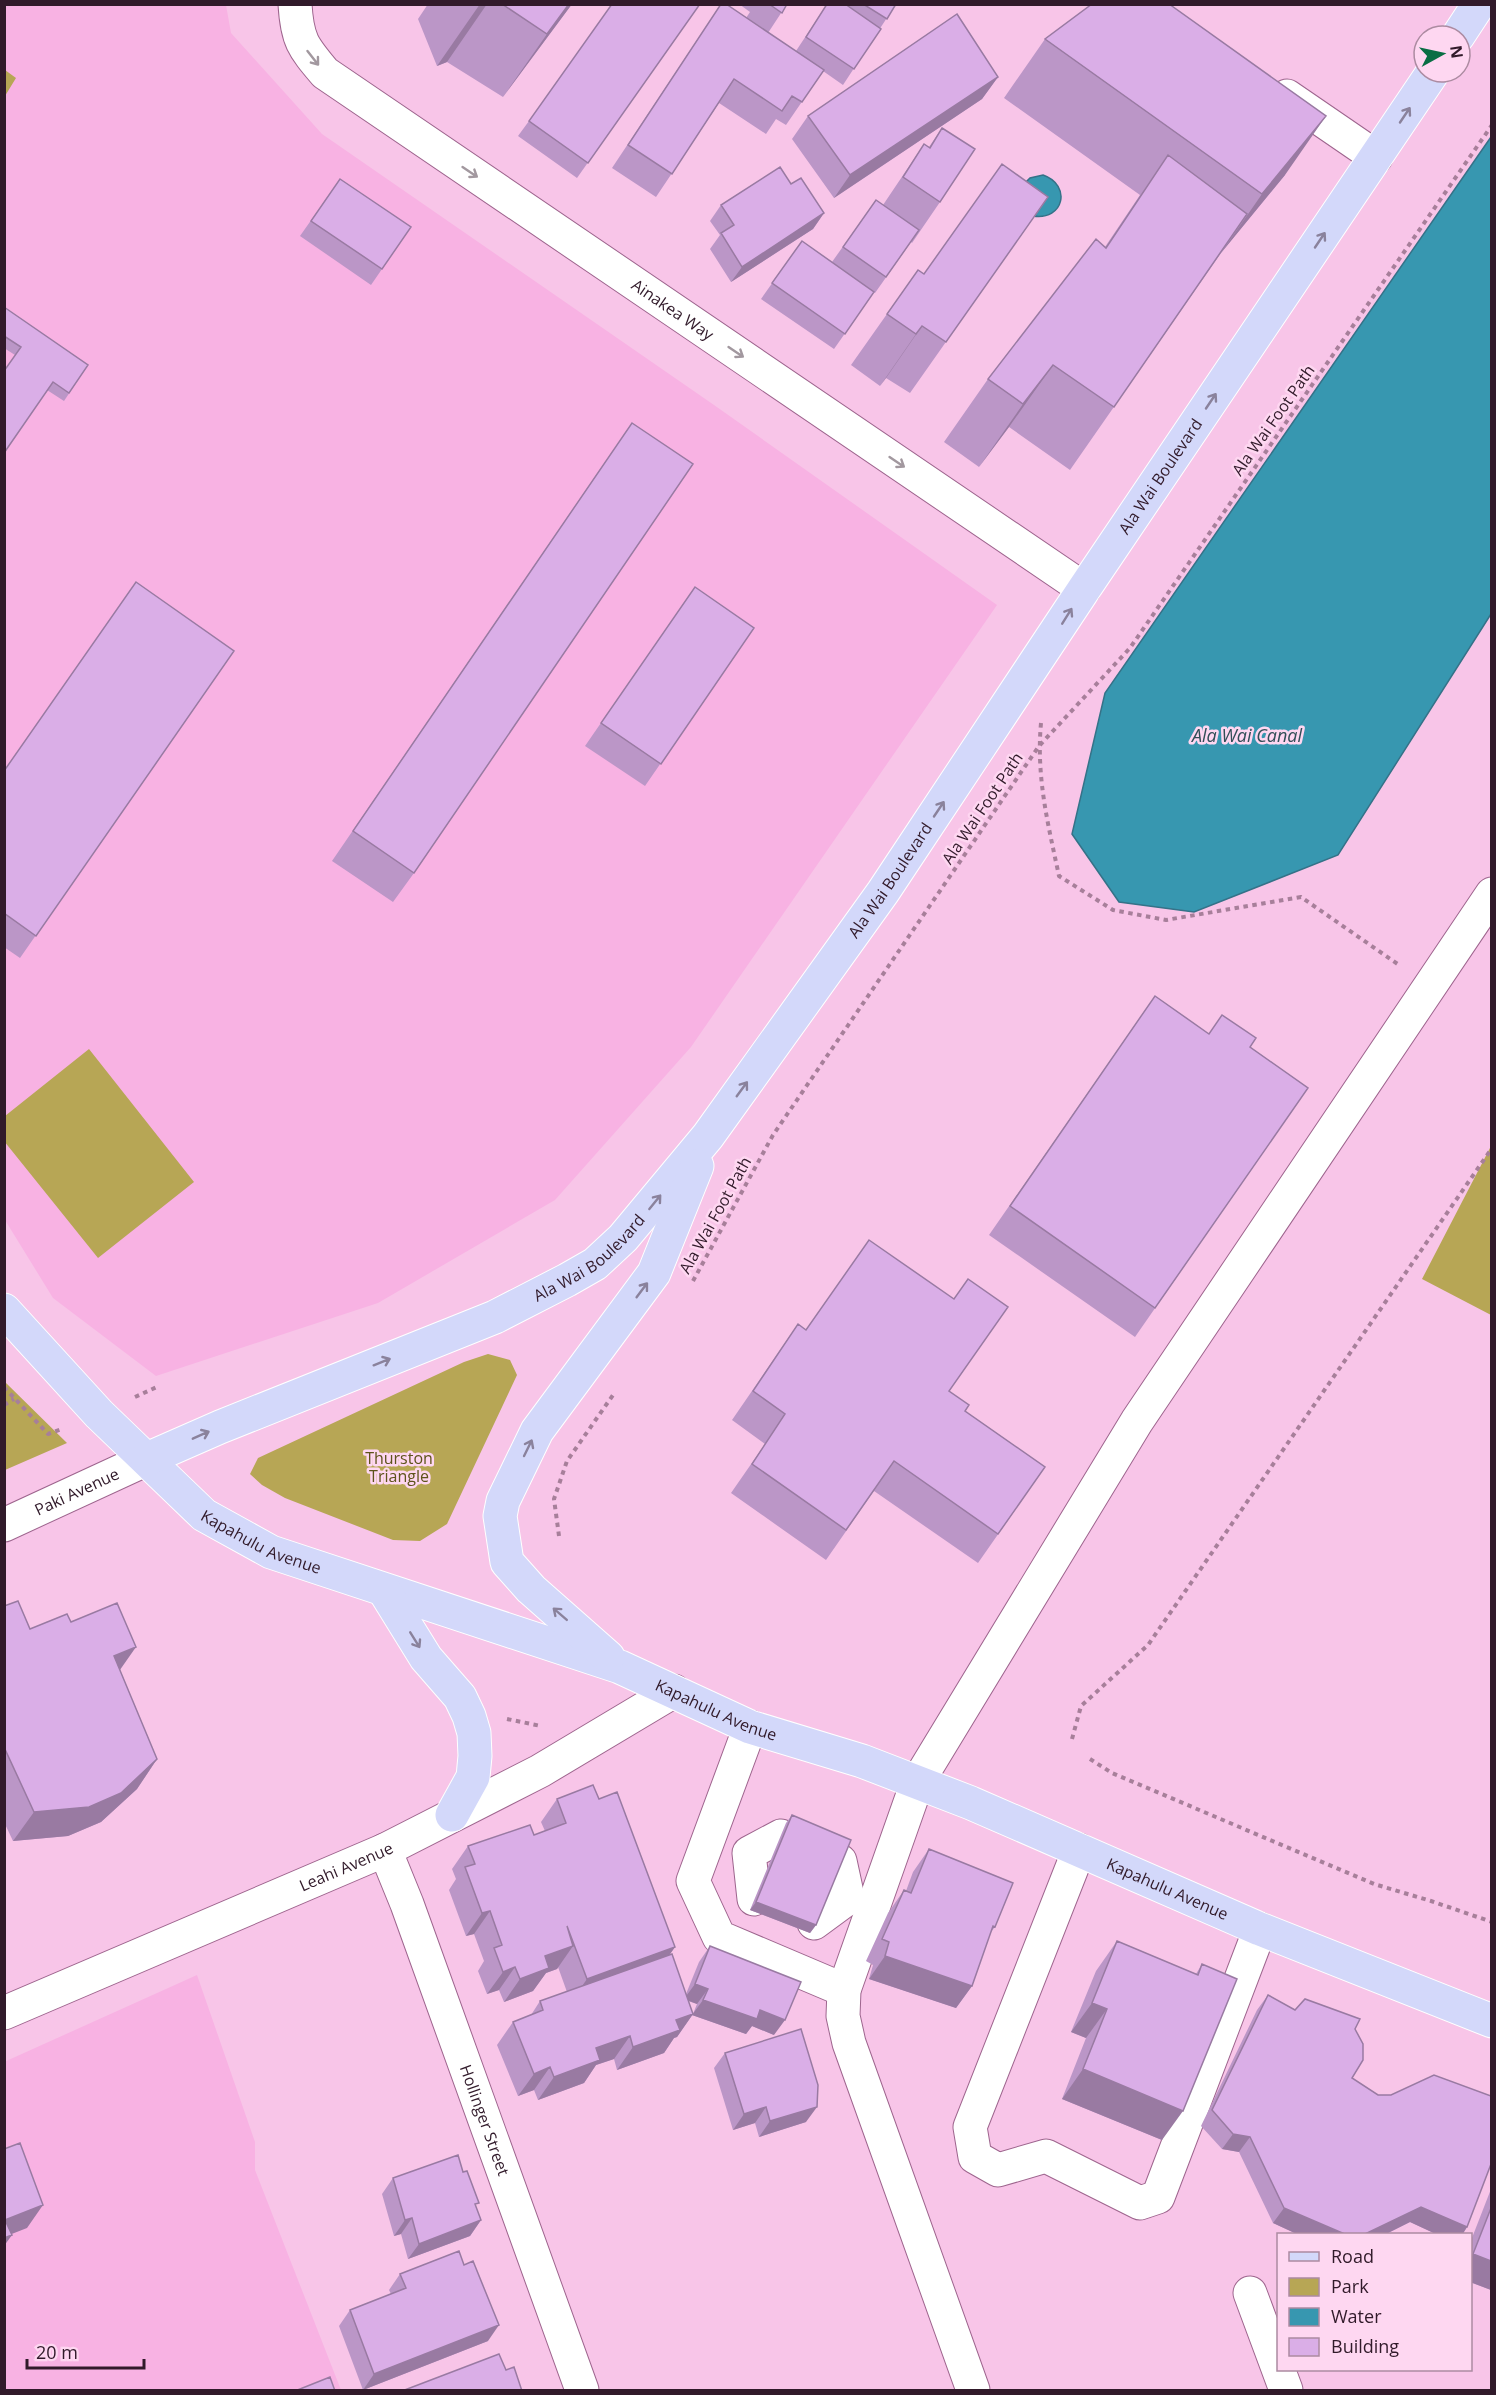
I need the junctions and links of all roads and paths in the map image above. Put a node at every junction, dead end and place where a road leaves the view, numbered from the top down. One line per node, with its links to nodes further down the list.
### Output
1 (295, 4): 8 (street, Ainakea Way, one-way to 8)
2 (1479, 4): 3 (main road)
3 (1466, 24)
4 (1261, 78): 7 (street)
5 (1425, 84): 7 (main road, Ala Wai Boulevard, one-way to 5)
6 (1491, 125): 10 (path, Ala Wai Foot Path)
7 (1376, 157): 8 (main road, Ala Wai Boulevard, one-way to 7)
8 (1084, 589): 13 (main road, Ala Wai Boulevard, one-way to 8)
9 (1042, 712): 10 (path)
10 (1039, 746): 12 (path); 15 (path, Ala Wai Foot Path)
11 (1491, 894): 12 (street)
12 (1430, 986): 33 (street)
13 (708, 1136): 22 (main road, Ala Wai Boulevard, one-way to 13); 26 (main road, one-way to 13)
14 (1491, 1148): 31 (path)
15 (687, 1290)
16 (4, 1310): 22 (main road, Kapahulu Avenue)
17 (4, 1387): 19 (path)
18 (614, 1394): 24 (path)
19 (14, 1399): 20 (path); 21 (path)
20 (4, 1405)
21 (48, 1434)
22 (147, 1459): 23 (street, Paki Avenue); 25 (main road, Kapahulu Avenue)
23 (4, 1525)
24 (559, 1536)
25 (384, 1590): 26 (main road, Kapahulu Avenue); 34 (main road, one-way to 34)
26 (620, 1667): 27 (main road, Kapahulu Avenue)
27 (674, 1690): 29 (main road, Kapahulu Avenue); 34 (street, Leahi Avenue)
28 (505, 1718): 30 (path)
29 (750, 1727): 33 (main road, Kapahulu Avenue); 35 (street)
30 (549, 1728)
31 (1072, 1739)
32 (1090, 1759): 40 (path)
33 (917, 1784): 37 (main road, Kapahulu Avenue); 38 (street)
34 (453, 1815): 36 (street, Leahi Avenue)
35 (711, 1834): 39 (street); 43 (street)
36 (385, 1850): 44 (street, Leahi Avenue); 49 (street, Hollinger Street)
37 (1079, 1850): 42 (main road, Kapahulu Avenue); 42 (street)
38 (847, 1889): 41 (street); 43 (street)
39 (754, 1899)
40 (1491, 1922)
41 (814, 1923)
42 (1260, 1929): 45 (main road, Kapahulu Avenue)
43 (844, 1990): 50 (street)
44 (4, 2013)
45 (1491, 2021)
46 (1250, 2293): 47 (street)
47 (1277, 2366)
48 (1279, 2371): 51 (street)
49 (582, 2391)
50 (973, 2391)
51 (1286, 2391)

